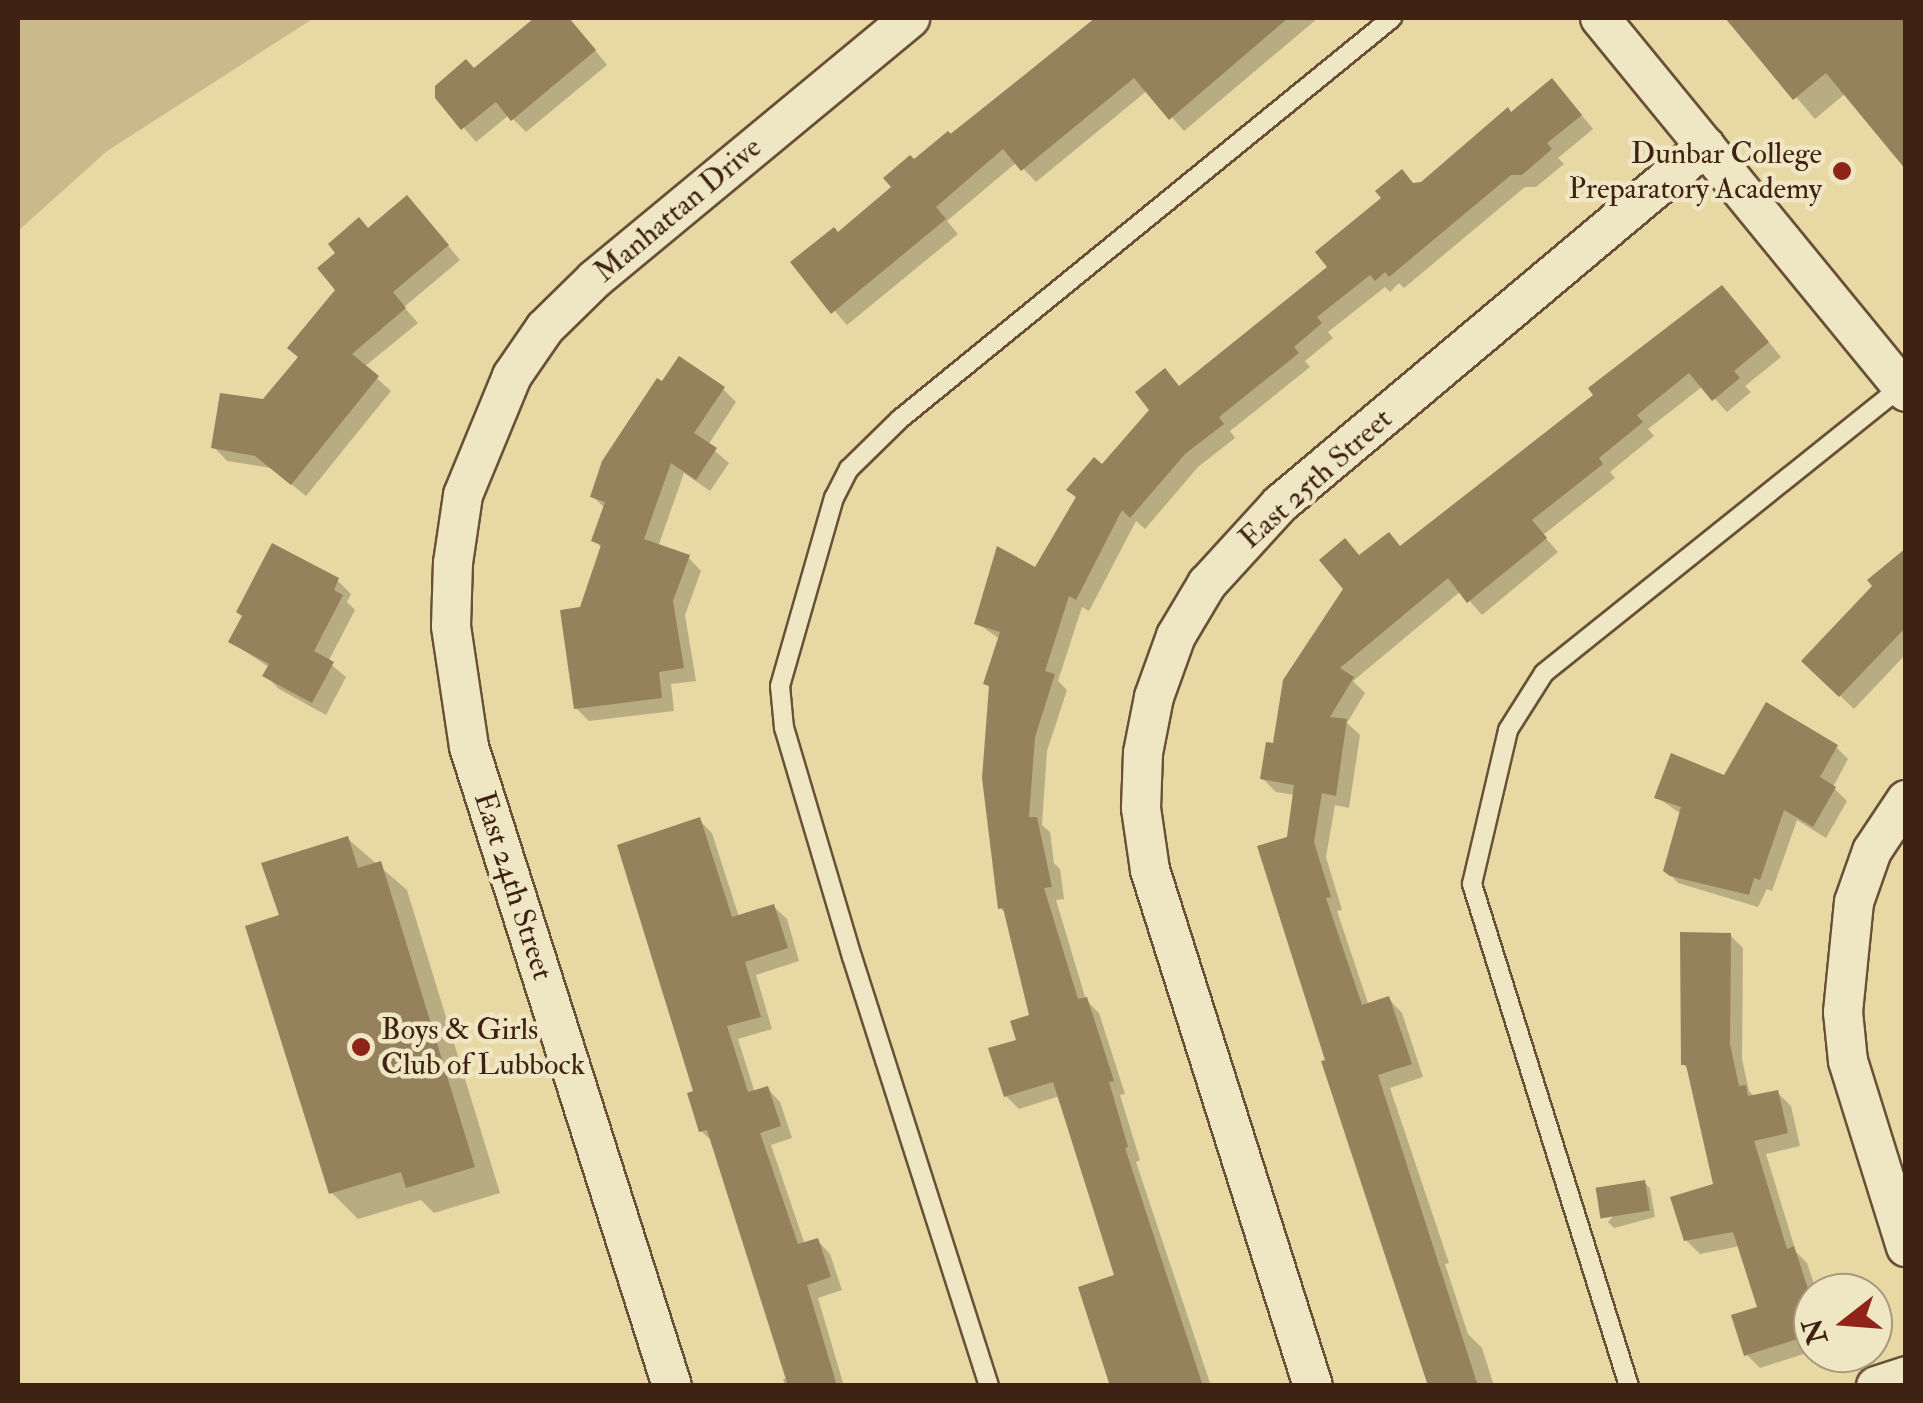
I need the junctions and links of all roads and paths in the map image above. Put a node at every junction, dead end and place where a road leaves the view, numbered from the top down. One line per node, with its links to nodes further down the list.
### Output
1 (910, 18): 6 (street, Manhattan Drive)
2 (1392, 18): 11 (lane)
3 (1600, 18): 4 (street)
4 (1706, 146): 5 (street); 12 (street, East 25th Street)
5 (1903, 389): 13 (lane)
6 (485, 435): 10 (street, East 24th Street)
7 (1906, 800): 8 (street)
8 (1906, 1247)
9 (1906, 1376): 14 (street)
10 (672, 1386)
11 (990, 1386)
12 (1313, 1386)
13 (1629, 1386)
14 (1876, 1386)

